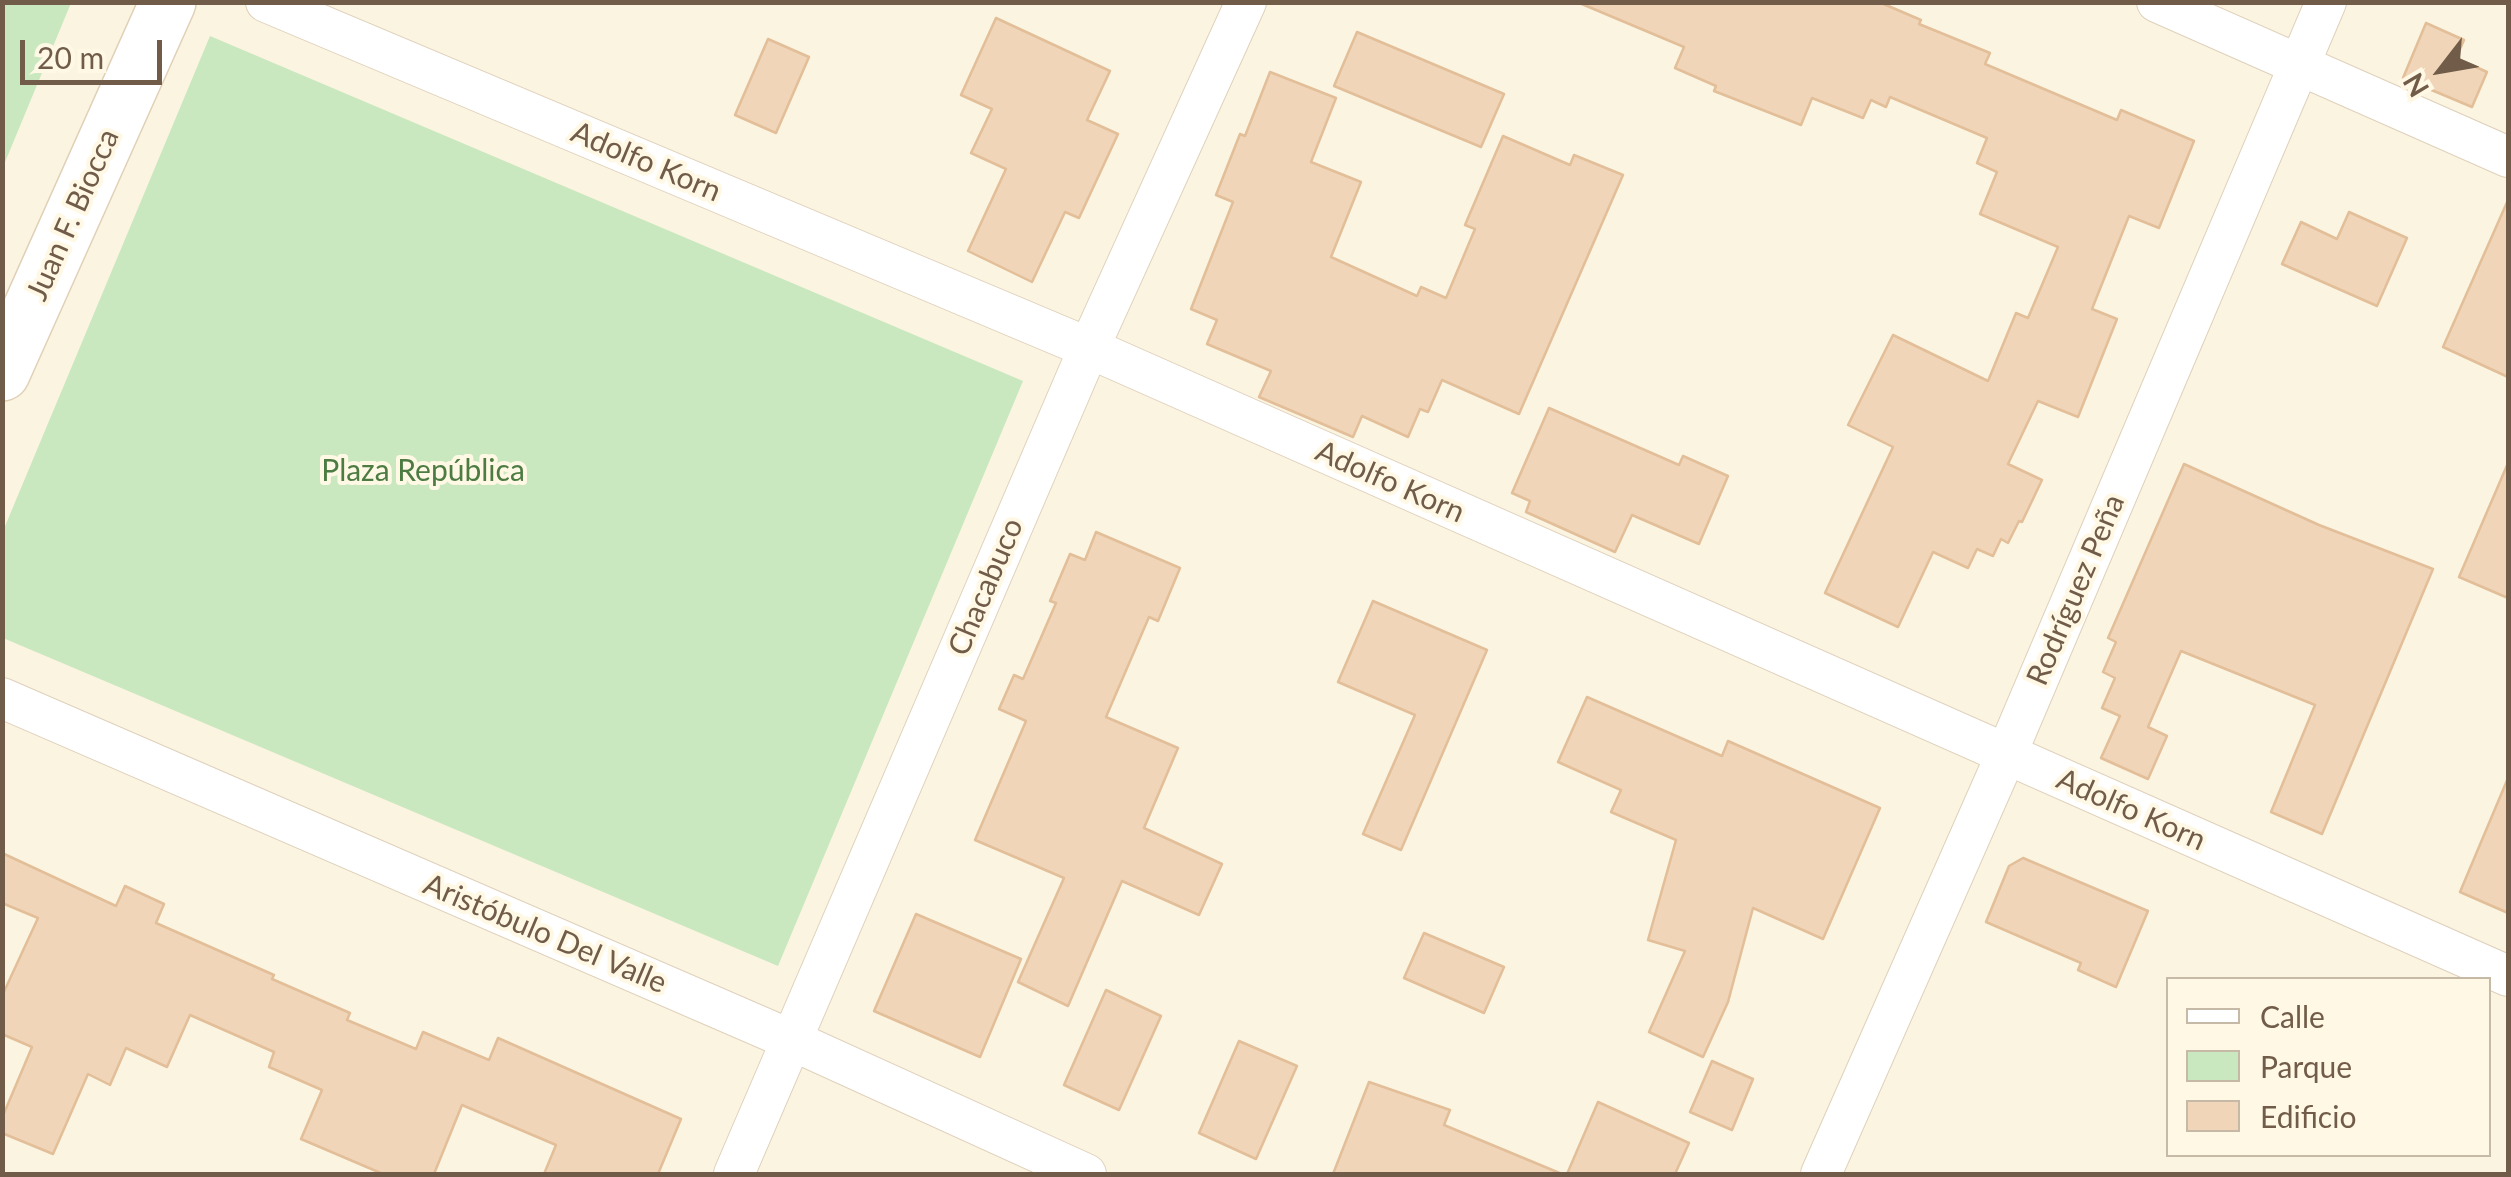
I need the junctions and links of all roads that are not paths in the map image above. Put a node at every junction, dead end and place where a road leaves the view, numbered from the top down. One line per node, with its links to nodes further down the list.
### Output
1 (168, 2): 9 (street, Juan F. Biocca)
2 (266, 2): 8 (street, Adolfo Korn)
3 (1246, 2): 8 (street, Chacabuco)
4 (2157, 2): 6 (street)
5 (2326, 2): 6 (street, Rodríguez Peña)
6 (2299, 64): 7 (street); 11 (street, Rodríguez Peña)
7 (2508, 157)
8 (1089, 348): 11 (street, Adolfo Korn); 13 (street, Chacabuco)
9 (2, 373)
10 (2, 698): 13 (street, Aristóbulo Del Valle)
11 (2006, 755): 12 (street, Adolfo Korn); 16 (street, Rodríguez Peña)
12 (2508, 976)
13 (790, 1039): 14 (street, Chacabuco); 15 (street, Aristóbulo Del Valle)
14 (734, 1174)
15 (1086, 1174)
16 (1821, 1174)

